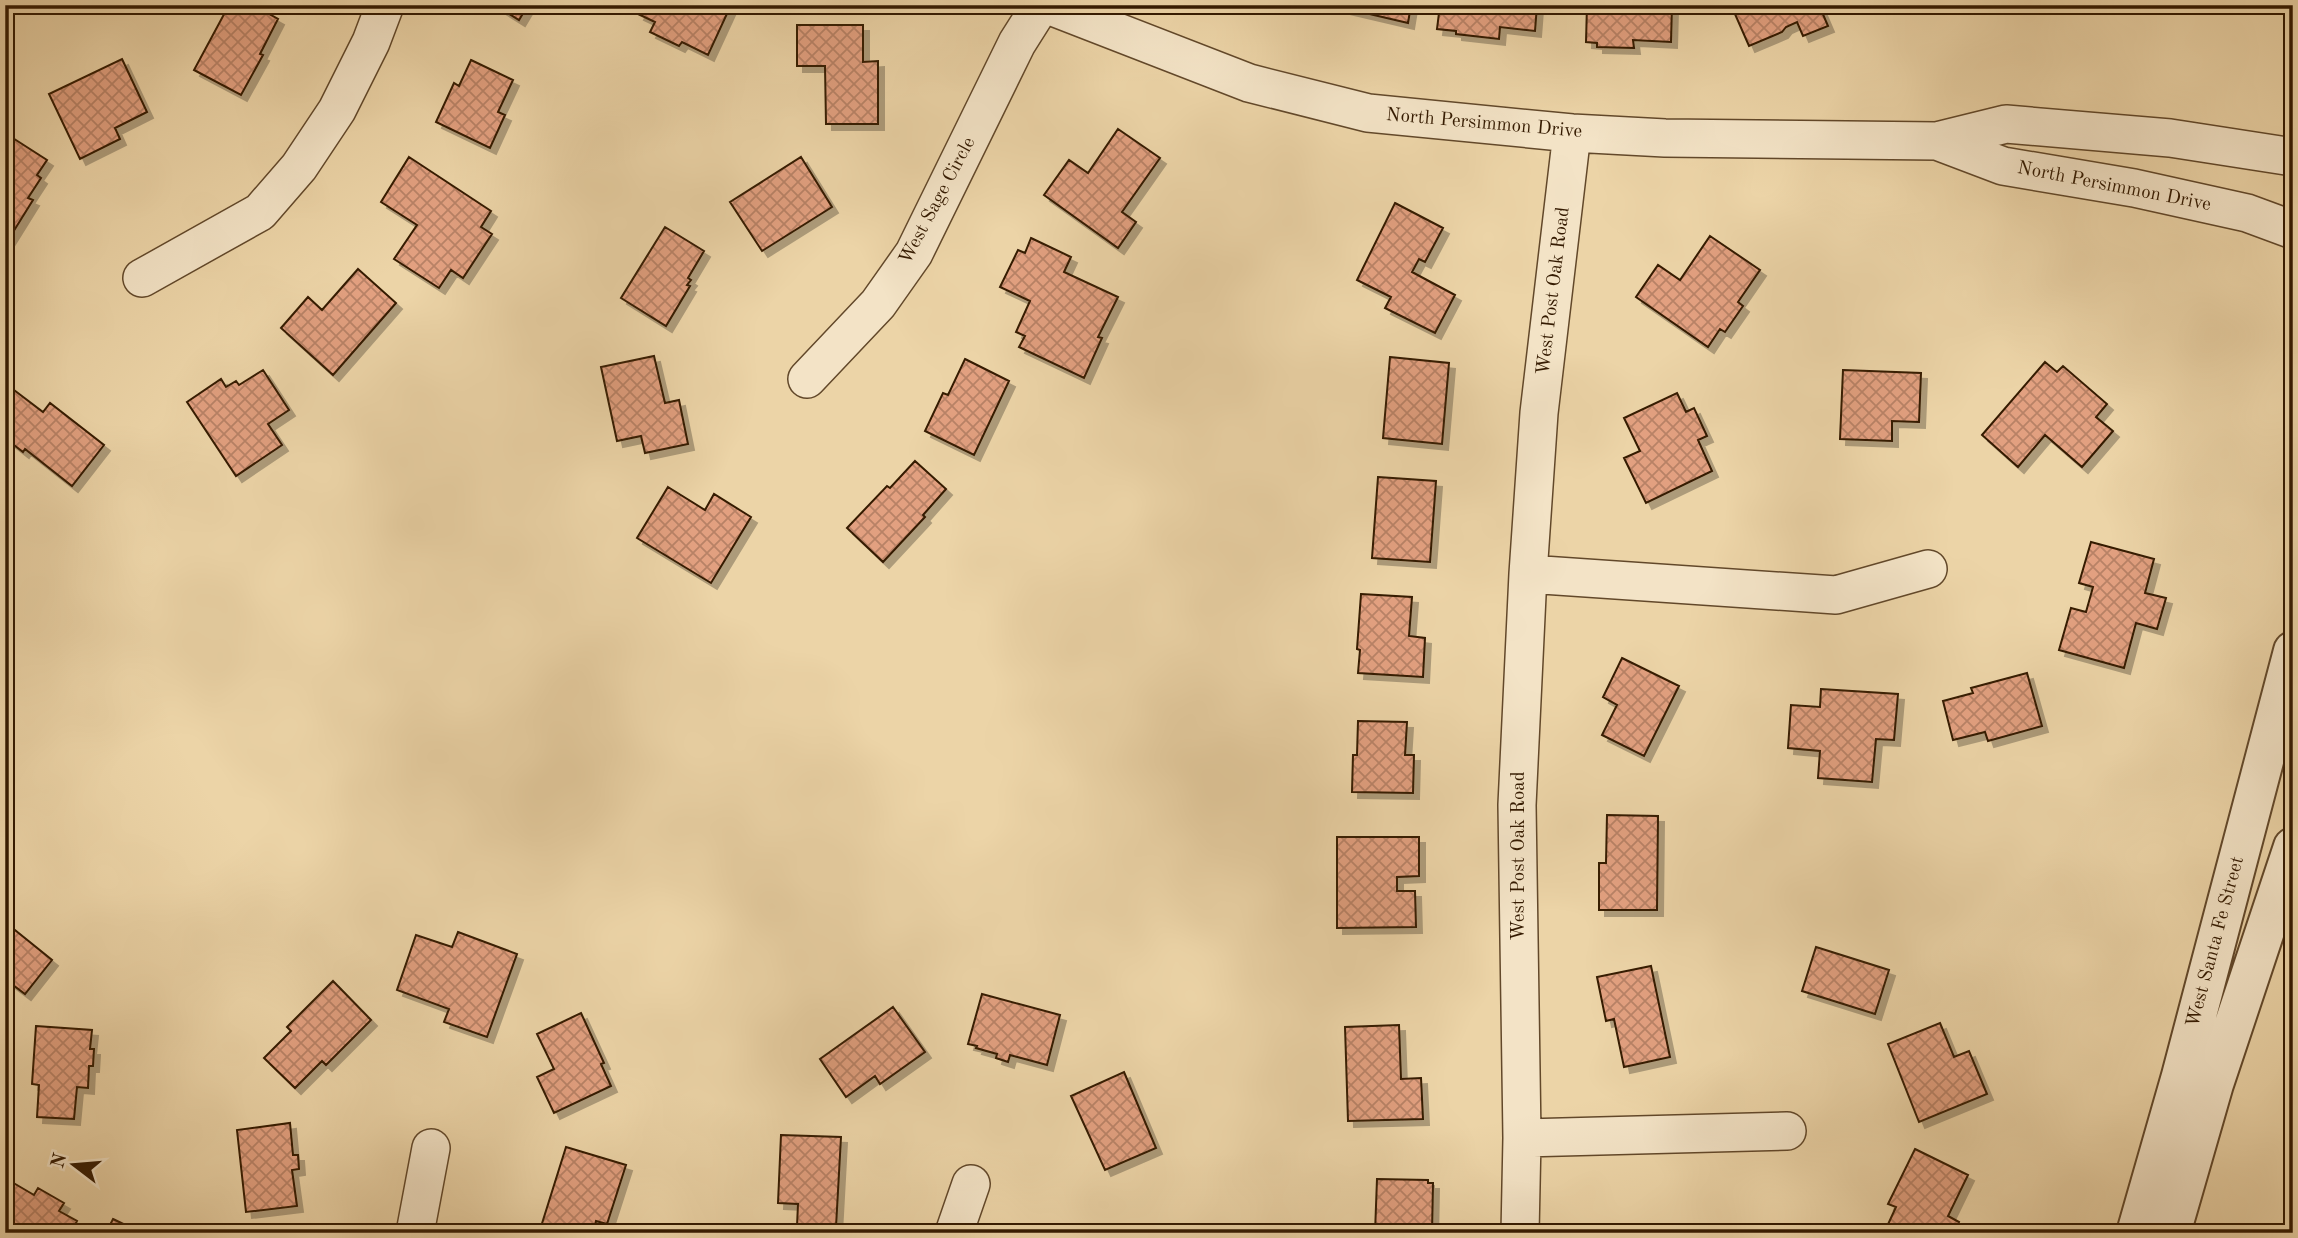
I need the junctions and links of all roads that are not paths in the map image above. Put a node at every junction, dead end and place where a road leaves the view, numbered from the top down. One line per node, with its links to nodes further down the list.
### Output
1 (385, 5): 8 (street)
2 (1041, 5): 9 (street, West Sage Circle)
3 (1048, 5): 4 (street, North Persimmon Drive)
4 (1573, 133): 5 (street, North Persimmon Drive); 11 (street, West Post Oak Road)
5 (1937, 141): 6 (street, North Persimmon Drive); 7 (street, North Persimmon Drive)
6 (2293, 158)
7 (2293, 230)
8 (142, 278)
9 (807, 379)
10 (1928, 569): 11 (street)
11 (1528, 574): 15 (street, West Post Oak Road)
12 (2293, 650): 21 (street, West Santa Fe Street)
13 (2293, 847): 22 (street, West Santa Fe Street)
14 (1787, 1131): 15 (street)
15 (1522, 1138): 20 (street, West Post Oak Road)
16 (431, 1148): 18 (street)
17 (971, 1184): 19 (street)
18 (415, 1233)
19 (954, 1233)
20 (1520, 1233)
21 (2136, 1233)
22 (2171, 1233)

